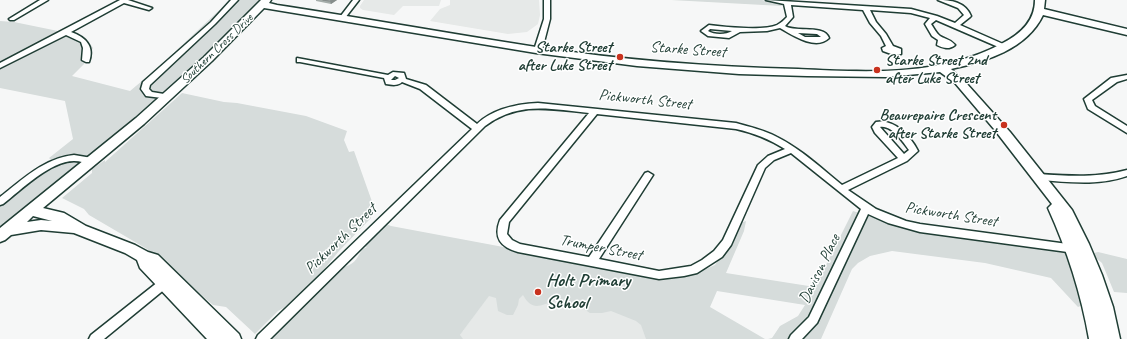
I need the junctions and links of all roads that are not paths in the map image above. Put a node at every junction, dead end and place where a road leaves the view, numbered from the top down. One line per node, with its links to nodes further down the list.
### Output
1 (45, 0): 20 (street)
2 (124, 0): 15 (street); 25 (street)
3 (235, 0): 39 (street, Southern Cross Drive)
4 (356, 0): 18 (street)
5 (547, 0): 30 (street)
6 (769, 0): 10 (street)
7 (886, 0): 16 (street)
8 (941, 0): 22 (street)
9 (1040, 0): 17 (street)
10 (787, 3): 11 (street); 21 (street)
11 (839, 3): 14 (street)
12 (280, 4): 13 (street, Starke Street); 18 (street, Starke Street)
13 (262, 5): 39 (street, Southern Cross Drive)
14 (866, 7): 16 (street); 28 (street)
15 (149, 8)
16 (891, 8): 19 (street)
17 (1040, 11): 26 (street); 29 (street, Starke Street)
18 (343, 17): 30 (street, Starke Street)
19 (935, 17): 22 (street); 27 (street)
20 (12, 19)
21 (780, 26): 23 (street); 24 (street)
22 (955, 26): 29 (street)
23 (738, 30)
24 (790, 31)
25 (65, 32): 31 (street); 34 (street)
26 (1127, 32)
27 (941, 40)
28 (890, 47)
29 (1006, 47): 33 (street, Starke Street)
30 (538, 50): 36 (street, Starke Street)
31 (86, 60)
32 (300, 60): 41 (street)
33 (959, 64): 35 (street, Starke Street); 38 (street)
34 (0, 66)
35 (941, 68): 36 (street, Starke Street); 38 (street)
36 (922, 71): 38 (street)
37 (1127, 77): 42 (street)
38 (957, 83): 48 (street)
39 (167, 97): 45 (street, Southern Cross Drive)
40 (595, 111): 41 (street, Pickworth Street); 43 (street, Pickworth Street); 58 (street, Trumper Street)
41 (477, 129): 65 (street, Pickworth Street)
42 (1127, 130)
43 (792, 149): 49 (street, Pickworth Street); 58 (street, Trumper Street)
44 (904, 159): 49 (street)
45 (92, 161): 50 (street, Southern Cross Drive); 51 (street)
46 (1127, 173): 48 (street)
47 (648, 175): 58 (street)
48 (1039, 177): 57 (street)
49 (841, 189): 52 (street, Pickworth Street)
50 (58, 190): 53 (street, Southern Cross Drive); 54 (street)
51 (0, 202)
52 (866, 208): 57 (street, Pickworth Street); 66 (street, Davison Place)
53 (33, 211): 54 (street); 55 (street); 56 (street, Southern Cross Drive)
54 (59, 217): 55 (street)
55 (77, 229): 56 (street); 60 (street)
56 (4, 233)
57 (1078, 250): 59 (street)
58 (592, 262)
59 (1089, 277): 67 (street); 68 (street)
60 (168, 281): 61 (street); 62 (street)
61 (192, 305): 63 (street); 64 (street)
62 (95, 339)
63 (218, 339)
64 (232, 339)
65 (262, 339)
66 (795, 339)
67 (1097, 339)
68 (1112, 339)

